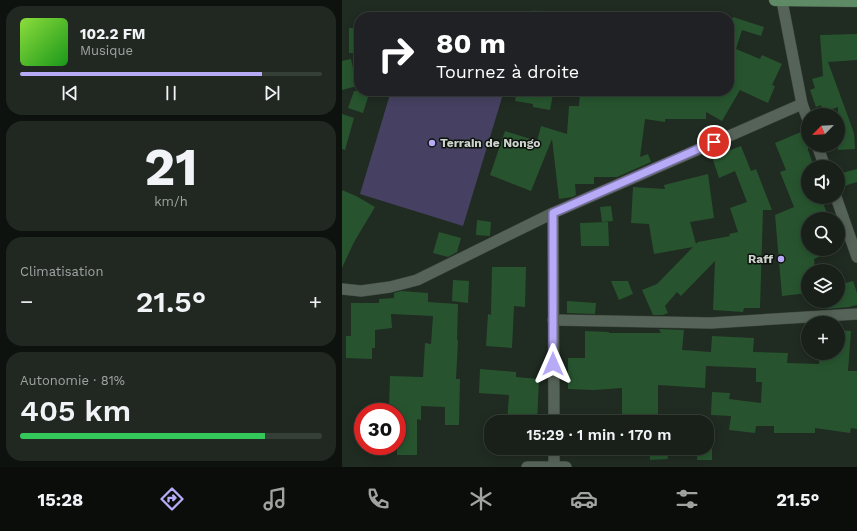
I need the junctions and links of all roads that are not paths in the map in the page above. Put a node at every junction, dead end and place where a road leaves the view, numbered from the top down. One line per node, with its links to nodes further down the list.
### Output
1 (778, 0): 2 (main road); 3 (street)
2 (857, 1)
3 (802, 104): 4 (street); 6 (street)
4 (804, 108)
5 (838, 204): 7 (street)
6 (553, 213): 8 (street); 10 (street)
7 (857, 257)
8 (342, 289)
9 (857, 314): 10 (street)
10 (553, 320): 11 (street)
11 (554, 415)
12 (554, 455): 14 (street)
13 (527, 467): 14 (street)
14 (554, 467): 15 (street)
15 (566, 467)

